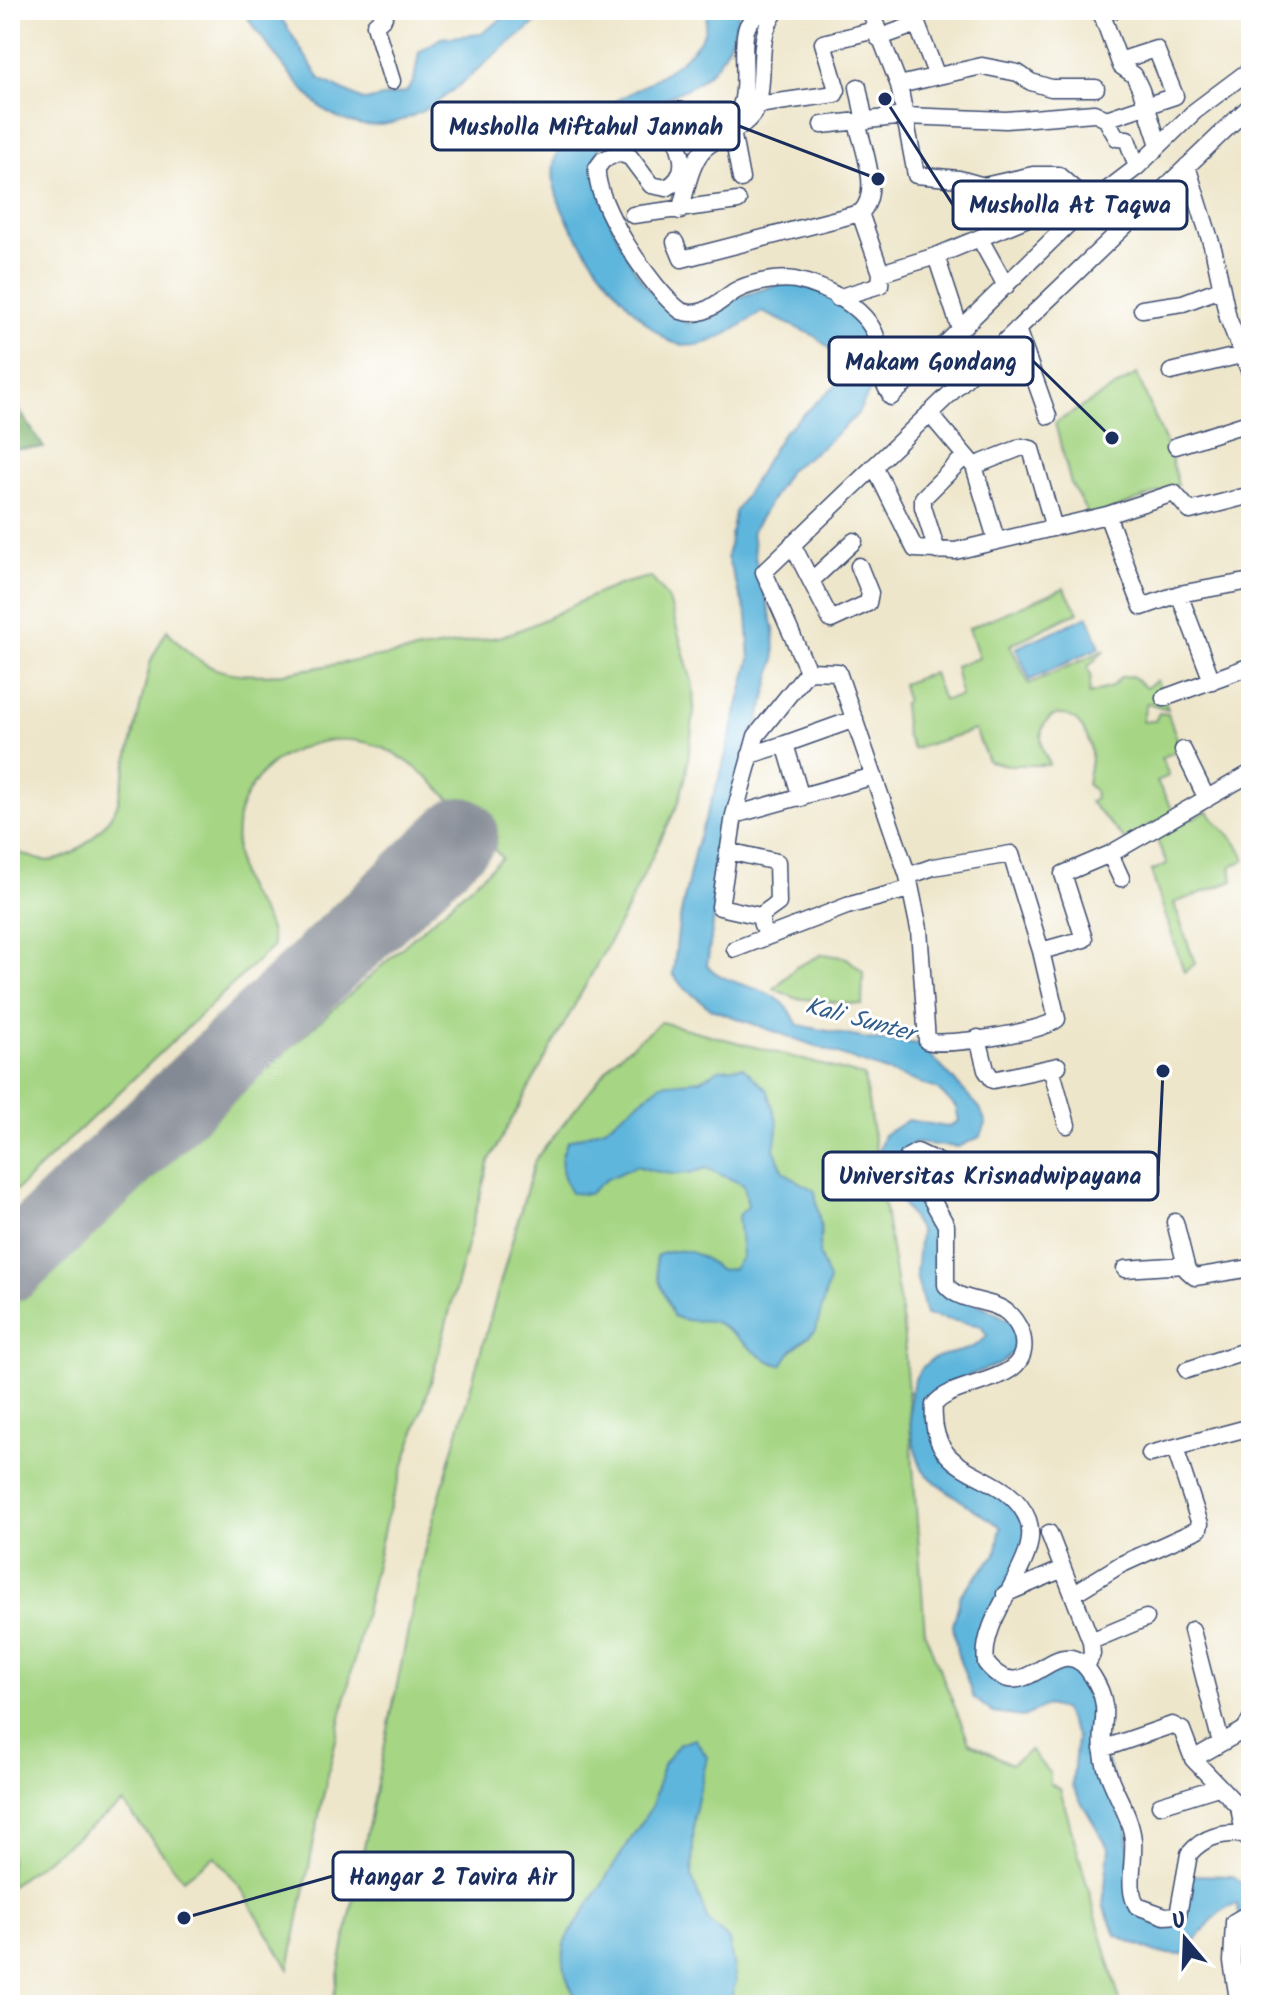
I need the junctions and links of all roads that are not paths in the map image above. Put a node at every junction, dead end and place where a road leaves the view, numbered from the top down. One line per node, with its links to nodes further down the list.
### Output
1 (384, 10): 12 (street)
2 (761, 10): 42 (street)
3 (777, 10): 17 (street)
4 (870, 10): 8 (street)
5 (1038, 10): 6 (street)
6 (1066, 10): 7 (street)
7 (1107, 11): 9 (street)
8 (877, 34): 11 (street); 13 (street); 17 (street)
9 (1121, 66): 16 (street); 16 (street)
10 (1251, 69): 26 (street)
11 (936, 74): 13 (street); 15 (street)
12 (392, 81)
13 (899, 85): 19 (street)
14 (858, 87): 21 (street)
15 (1096, 88)
16 (1145, 104): 20 (street); 23 (street)
17 (757, 105): 24 (street)
18 (1251, 105): 27 (street)
19 (905, 116): 20 (street); 21 (street); 31 (street)
20 (1106, 119): 25 (street)
21 (861, 122): 22 (street); 34 (street)
22 (822, 125)
23 (1152, 126): 25 (street); 26 (street)
24 (732, 131): 29 (street); 33 (street)
25 (1127, 139): 28 (street)
26 (1159, 145): 28 (street)
27 (1187, 166): 41 (street); 45 (street)
28 (1137, 167): 31 (street)
29 (741, 179)
30 (738, 201): 33 (street)
31 (1090, 203): 40 (street)
32 (1057, 206): 36 (street)
33 (680, 211): 35 (street)
34 (860, 213): 37 (street); 39 (street)
35 (633, 215)
36 (980, 239): 38 (street); 40 (street)
37 (675, 242)
38 (936, 256): 39 (street); 44 (street)
39 (881, 273): 42 (street)
40 (1006, 286): 44 (street)
41 (1220, 289): 43 (street); 46 (street)
42 (837, 298): 44 (street)
43 (1142, 309)
44 (960, 329)
45 (1017, 329): 49 (street); 50 (street)
46 (1241, 355): 47 (street); 48 (street)
47 (1171, 372)
48 (1251, 375)
49 (929, 413): 53 (street); 54 (street)
50 (1048, 416)
51 (1251, 422): 52 (street)
52 (1176, 446)
53 (970, 461): 57 (street); 58 (street); 61 (street)
54 (874, 466): 60 (street); 61 (street)
55 (1251, 495): 56 (street)
56 (1107, 515): 57 (street); 65 (street)
57 (1054, 528): 58 (street)
58 (996, 539): 61 (street)
59 (854, 541): 63 (street)
60 (792, 544): 63 (street); 67 (street)
61 (937, 551)
62 (859, 566): 63 (street)
63 (811, 581)
64 (1251, 581): 65 (street)
65 (1179, 594): 68 (street)
66 (1251, 666): 68 (street)
67 (808, 671): 70 (street); 73 (street)
68 (1212, 681): 69 (street)
69 (1164, 698)
70 (855, 719): 71 (street); 75 (street)
71 (785, 744): 73 (street); 76 (street)
72 (1183, 750): 77 (street)
73 (750, 755): 78 (street)
74 (1251, 773): 77 (street)
75 (874, 776): 76 (street); 82 (street)
76 (801, 798): 78 (street)
77 (1207, 799): 80 (street)
78 (734, 815): 79 (street)
79 (728, 851): 83 (street); 83 (street)
80 (1110, 854): 81 (street); 86 (street)
81 (1121, 878)
82 (909, 882): 84 (street); 86 (street); 87 (street)
83 (760, 916): 84 (street)
84 (767, 938): 85 (street)
85 (735, 949)
86 (1041, 951): 87 (street)
87 (978, 1038): 88 (street)
88 (1067, 1125)
89 (956, 1170): 101 (street)
90 (1175, 1222): 91 (street)
91 (1185, 1265): 92 (street); 93 (street)
92 (1251, 1268)
93 (1125, 1269)
94 (1251, 1349): 95 (street)
95 (1187, 1370)
96 (1251, 1427): 97 (street)
97 (1175, 1448): 98 (street); 102 (street)
98 (1150, 1454)
99 (1049, 1533): 100 (street)
100 (1063, 1569): 101 (street); 102 (street)
101 (1005, 1594): 106 (street)
102 (1073, 1594): 105 (street)
103 (1146, 1618): 105 (street)
104 (1192, 1630): 108 (street)
105 (1091, 1641): 106 (street)
106 (1086, 1667): 109 (street)
107 (1251, 1720): 108 (street)
108 (1221, 1743): 110 (street)
109 (1102, 1749): 110 (street); 113 (street)
110 (1193, 1759): 111 (street)
111 (1218, 1787): 112 (street); 113 (street)
112 (1160, 1805)
113 (1247, 1838)
114 (1244, 1916): 115 (street)
115 (1239, 2005)

